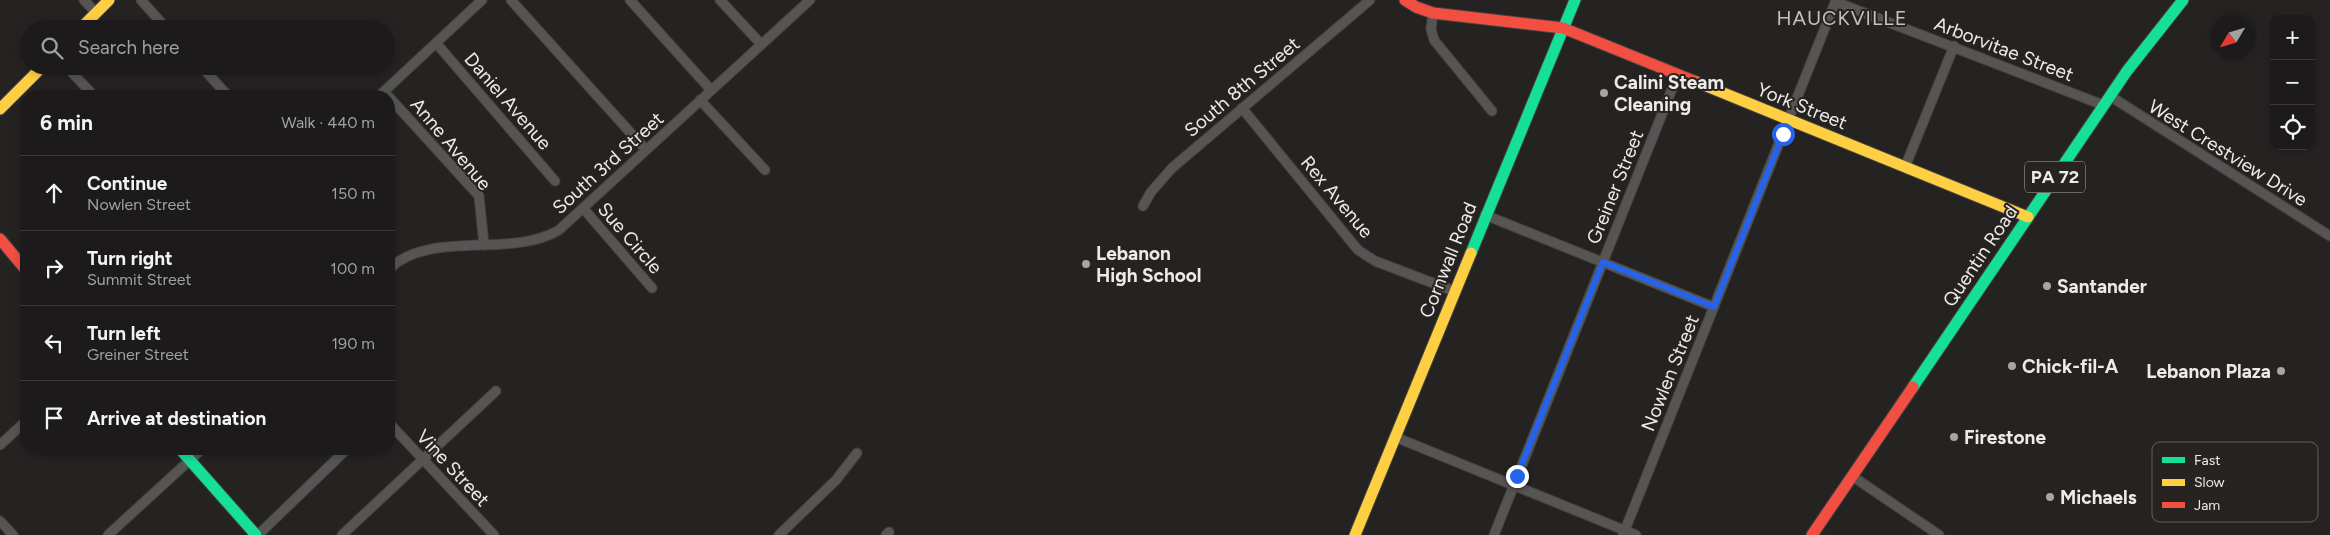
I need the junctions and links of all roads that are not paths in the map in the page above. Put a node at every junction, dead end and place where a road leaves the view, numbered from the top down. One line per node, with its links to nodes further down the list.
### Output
1 (84, 0): 14 (street)
2 (109, 0): 14 (main road)
3 (141, 0): 17 (street)
4 (482, 0): 19 (street)
5 (511, 0): 37 (street)
6 (630, 0): 29 (street)
7 (810, 0): 20 (street, South 3rd Street)
8 (1370, 0): 33 (street, South 8th Street)
9 (1405, 0): 15 (main road, York Street)
10 (1575, 0): 18 (main road, Cornwall Road)
11 (2183, 0): 31 (main road, Quentin Road / PA 72)
12 (722, 1): 20 (street)
13 (1836, 1): 21 (street, Arborvitae Street); 36 (street, Nowlen Street)
14 (96, 13): 16 (main road)
15 (1433, 13): 18 (main road, York Street); 35 (street)
16 (89, 20)
17 (159, 20)
18 (1563, 28): 22 (main road, York Street); 43 (main road, Cornwall Road)
19 (436, 43): 28 (street); 40 (street, Daniel Avenue)
20 (761, 44): 29 (street, South 3rd Street)
21 (1954, 46): 31 (street, Arborvitae Street); 38 (street)
22 (1678, 74): 36 (main road, York Street); 48 (street, Greiner Street)
23 (34, 75): 34 (main road)
24 (74, 75): 26 (street)
25 (209, 75): 27 (street)
26 (88, 90)
27 (223, 90)
28 (390, 90)
29 (711, 90): 30 (street, South 3rd Street)
30 (700, 100): 37 (street, South 3rd Street); 39 (street)
31 (2106, 101): 44 (main road, Quentin Road / PA 72); 45 (street, West Crestview Drive)
32 (395, 106): 47 (street, Anne Avenue)
33 (1242, 108): 41 (street, South 8th Street); 52 (street, Rex Avenue)
34 (0, 109)
35 (1492, 111)
36 (1789, 120): 38 (main road, York Street); 53 (street, Nowlen Street)
37 (646, 150): 42 (street, South 3rd Street)
38 (1905, 167): 44 (main road, York Street)
39 (765, 170)
40 (555, 181)
41 (1143, 206)
42 (583, 208): 47 (street, South 3rd Street); 51 (street, Sue Circle)
43 (1485, 215): 48 (street); 52 (main road, Cornwall Road)
44 (2028, 217): 65 (main road, Quentin Road / PA 72)
45 (2330, 236)
46 (0, 239): 49 (main road)
47 (484, 245): 50 (street, South 3rd Street)
48 (1603, 262): 53 (street); 66 (street, Greiner Street)
49 (20, 263)
50 (395, 264)
51 (652, 288)
52 (1454, 291): 57 (main road, Cornwall Road)
53 (1714, 307): 68 (street, Nowlen Street)
54 (496, 391): 63 (street)
55 (20, 427): 58 (street)
56 (395, 429): 63 (street, Vine Street)
57 (1395, 437): 66 (street); 75 (main road, Cornwall Road)
58 (0, 445)
59 (857, 453): 74 (street)
60 (185, 455): 64 (main road)
61 (195, 455): 64 (street)
62 (341, 455): 72 (street)
63 (422, 458): 69 (street, Vine Street); 73 (street)
64 (190, 460): 71 (street); 72 (main road)
65 (1852, 476): 78 (main road, Quentin Road / PA 72); 79 (street)
66 (1514, 485): 68 (street); 76 (street, Greiner Street)
67 (0, 521): 70 (street)
68 (1624, 533): 77 (street)
69 (491, 534)
70 (13, 535)
71 (108, 535)
72 (257, 535)
73 (342, 535)
74 (779, 535)
75 (1356, 535)
76 (1494, 535)
77 (1636, 535)
78 (1812, 535)
79 (1939, 535)

